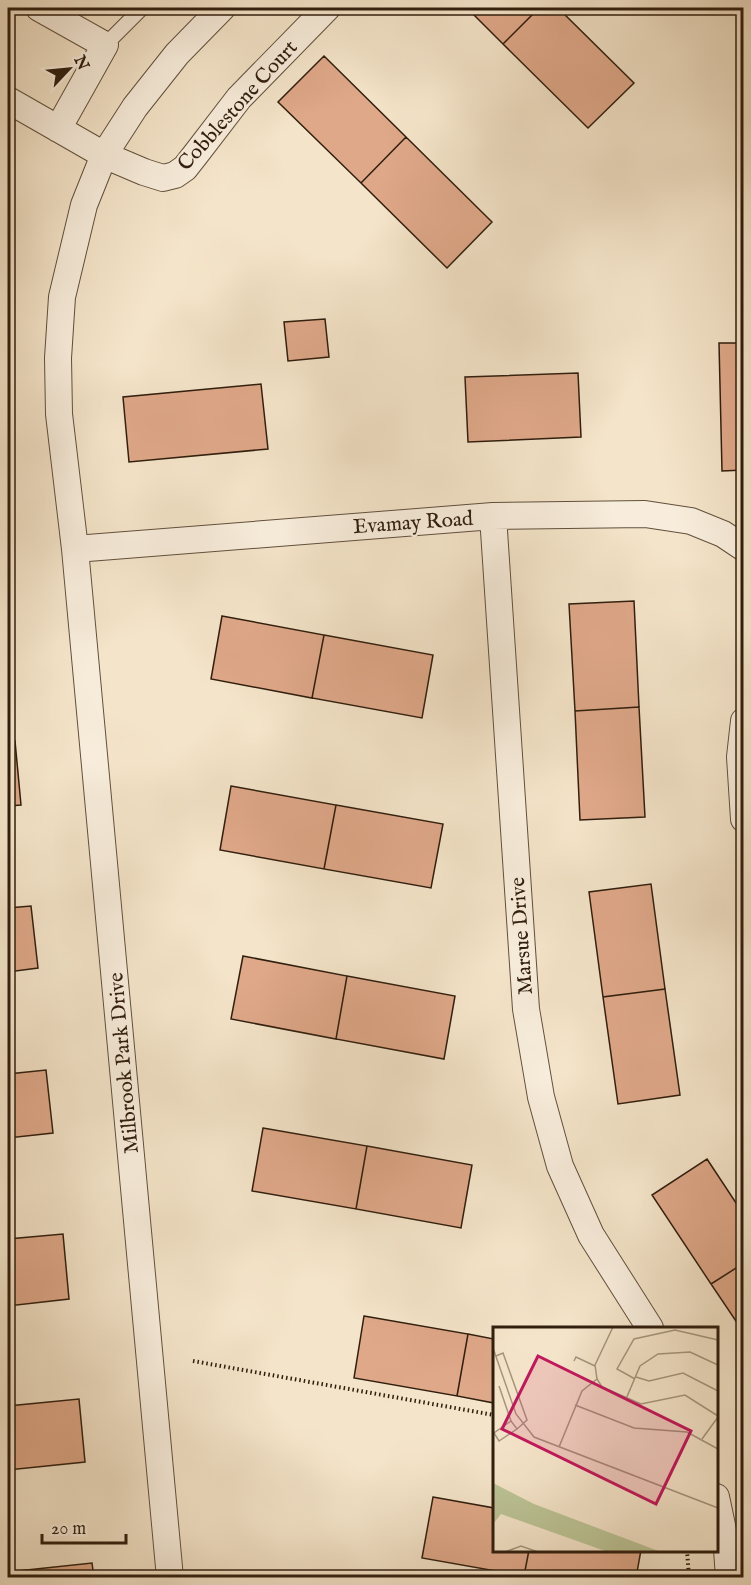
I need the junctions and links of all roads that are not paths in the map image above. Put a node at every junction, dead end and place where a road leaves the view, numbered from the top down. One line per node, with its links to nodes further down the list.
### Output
1 (39, 8): 5 (street)
2 (142, 8): 5 (lane)
3 (327, 8): 8 (street, Cobblestone Court)
4 (216, 10): 8 (street, Milbrook Park Drive)
5 (105, 45): 7 (street)
6 (8, 100): 7 (street, Cobblestone Court)
7 (58, 129): 8 (street, Cobblestone Court)
8 (104, 155): 11 (street, Milbrook Park Drive)
9 (493, 516): 10 (street, Evamay Road); 11 (street, Evamay Road); 14 (street, Marsue Drive)
10 (744, 548)
11 (75, 549): 16 (street, Milbrook Park Drive)
12 (744, 721): 13 (street)
13 (744, 819)
14 (649, 1327)
15 (718, 1502): 17 (street)
16 (170, 1578)
17 (729, 1578)

